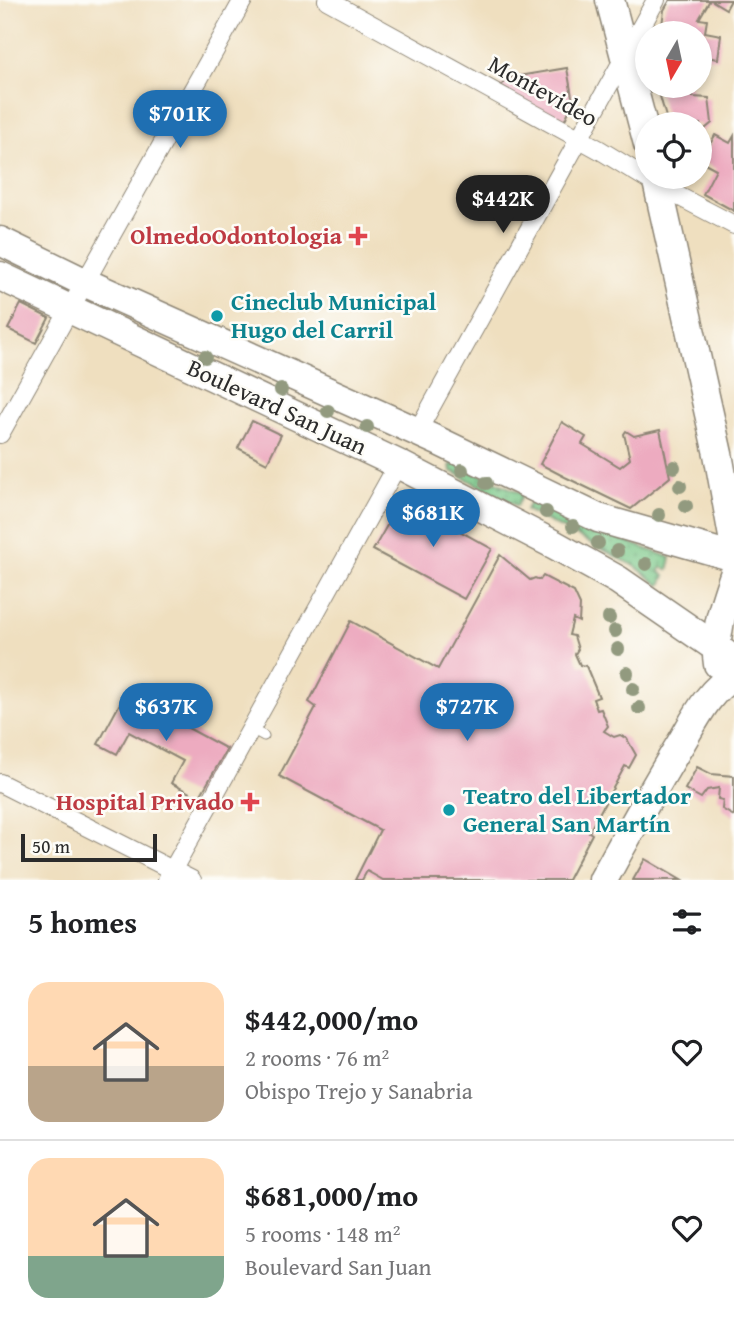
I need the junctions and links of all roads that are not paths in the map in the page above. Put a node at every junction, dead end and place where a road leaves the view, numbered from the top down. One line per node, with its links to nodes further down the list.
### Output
1 (243, 0): 14 (street)
2 (327, 0): 7 (street, Montevideo)
3 (610, 0): 5 (main road)
4 (656, 0): 5 (street)
5 (624, 58): 6 (main road); 7 (street)
6 (639, 112)
7 (578, 139): 8 (street, Montevideo); 16 (street)
8 (635, 169)
9 (659, 189): 19 (main road)
10 (671, 189): 11 (street, Montevideo)
11 (734, 225)
12 (0, 241): 14 (main road, Boulevard San Juan)
13 (0, 276): 15 (main road, Boulevard San Juan)
14 (84, 282): 15 (street); 16 (main road, Boulevard San Juan)
15 (69, 310): 17 (street); 18 (main road, Boulevard San Juan)
16 (416, 432): 20 (main road, Boulevard San Juan)
17 (0, 434)
18 (398, 464): 22 (main road, Boulevard San Juan); 25 (street)
19 (734, 542)
20 (734, 557)
21 (734, 575): 22 (main road)
22 (725, 654): 23 (main road)
23 (724, 684): 27 (main road)
24 (0, 783): 25 (street)
25 (170, 875): 26 (street)
26 (192, 880)
27 (603, 880)

